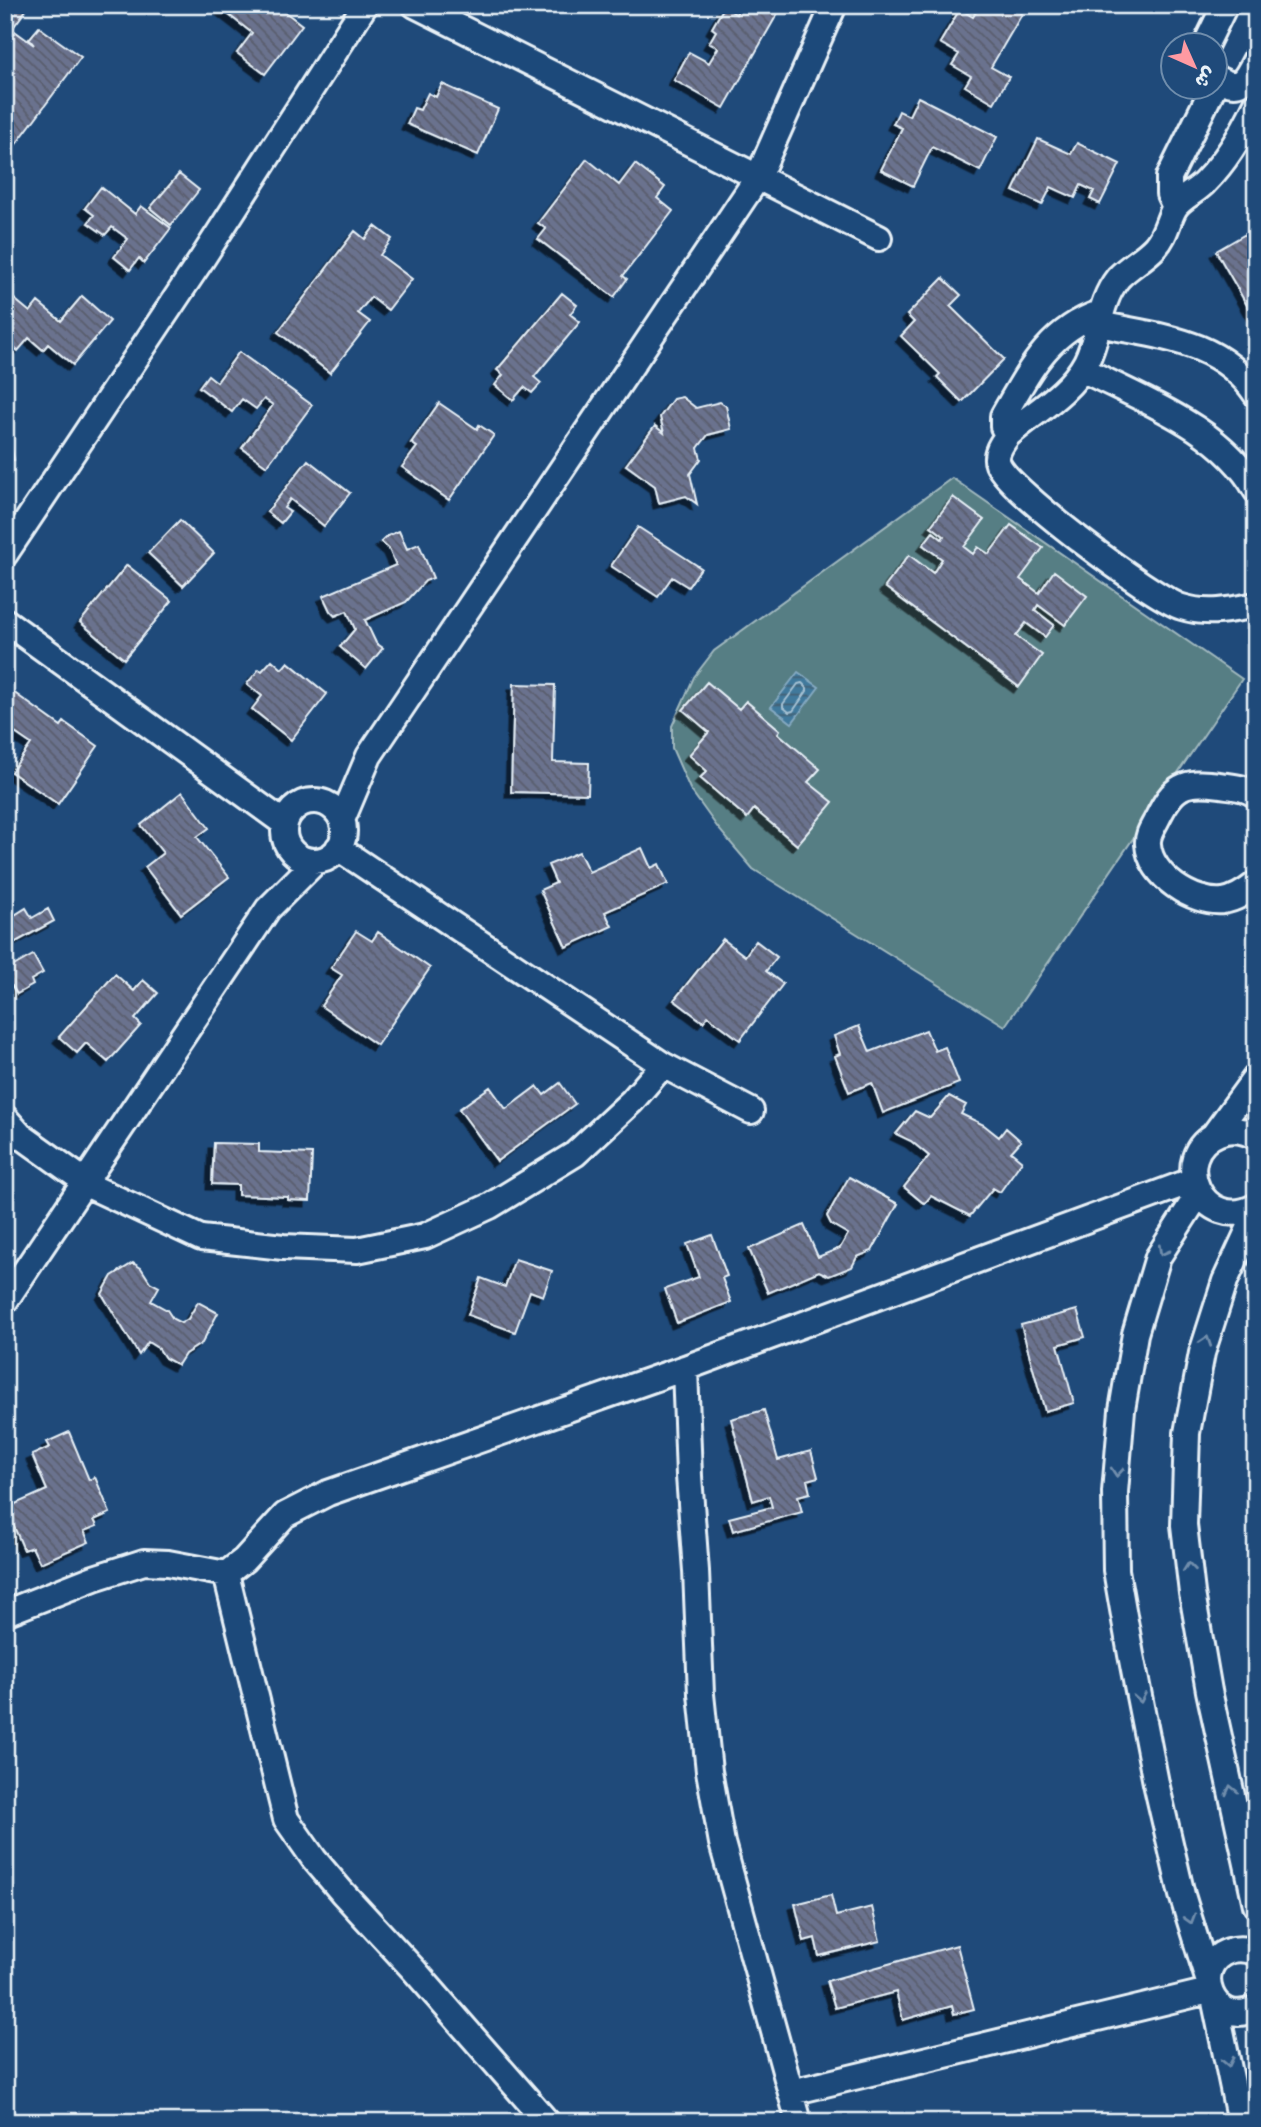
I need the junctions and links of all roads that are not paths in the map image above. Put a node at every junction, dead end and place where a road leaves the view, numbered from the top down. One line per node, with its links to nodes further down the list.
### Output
1 (365, 5): 18 (street)
2 (415, 5): 10 (street)
3 (834, 5): 10 (street)
4 (1225, 5): 5 (street)
5 (1212, 32)
6 (1256, 59): 7 (street)
7 (1230, 85)
8 (1205, 102): 11 (street)
9 (1256, 105): 11 (street)
10 (758, 177): 12 (street); 21 (street)
11 (1175, 207): 13 (street)
12 (879, 238)
13 (1100, 319): 14 (street); 15 (street); 16 (street)
14 (1082, 369): 16 (street); 17 (street)
15 (1256, 394)
16 (1008, 435): 19 (street)
17 (1256, 490)
18 (5, 554)
19 (1256, 605)
20 (5, 621): 25 (street)
21 (369, 757): 23 (street); 24 (street)
22 (1256, 795): 29 (street)
23 (319, 801): 24 (street); 25 (street)
24 (342, 820): 27 (street)
25 (285, 823): 26 (street)
26 (289, 848): 28 (street); 30 (street)
27 (338, 848): 28 (street); 31 (street)
28 (316, 861): 30 (street)
29 (1256, 884)
30 (268, 909): 37 (street)
31 (663, 1065): 33 (street); 37 (street)
32 (1256, 1077): 35 (street)
33 (751, 1111)
34 (5, 1118): 37 (street)
35 (1213, 1136): 36 (street); 38 (street)
36 (1256, 1136)
37 (84, 1182): 41 (street)
38 (1196, 1186): 39 (street); 42 (street); 47 (street, one-way to 47)
39 (1256, 1206)
40 (1256, 1214): 45 (street, one-way to 40)
41 (5, 1301)
42 (685, 1368): 43 (street); 49 (street)
43 (226, 1574): 44 (street); 50 (street)
44 (5, 1613)
45 (1256, 1905)
46 (1256, 1954): 47 (street)
47 (1210, 1991): 48 (street); 49 (street); 52 (street, one-way to 52)
48 (1256, 2008)
49 (792, 2092): 51 (street)
50 (547, 2122)
51 (799, 2122)
52 (1240, 2122)

